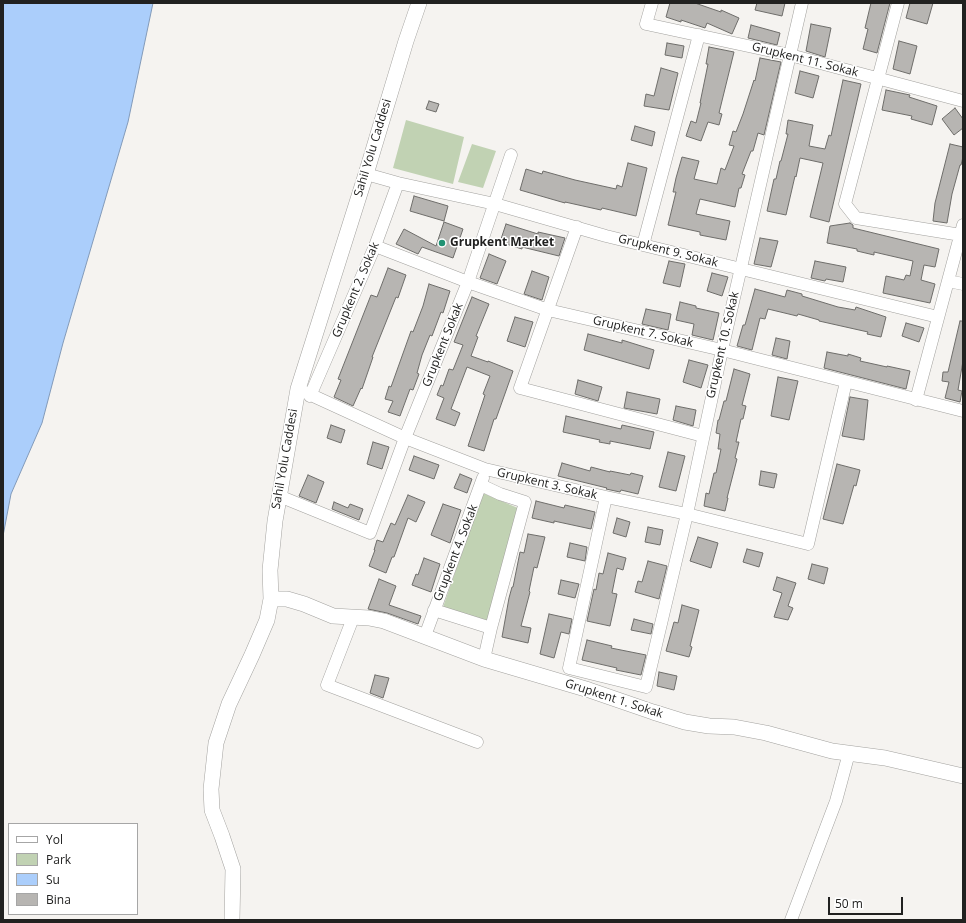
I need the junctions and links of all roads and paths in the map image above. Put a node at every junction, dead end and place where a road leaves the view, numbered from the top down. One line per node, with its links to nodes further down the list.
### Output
1 (419, 3): 10 (street, Sahil Yolu Caddesi)
2 (652, 3): 5 (street, Grupkent 11. Sokak)
3 (802, 3): 6 (street, Grupkent 10. Sokak)
4 (898, 3): 7 (street)
5 (699, 36): 6 (street, Grupkent 11. Sokak); 15 (street)
6 (790, 55): 7 (street, Grupkent 11. Sokak); 17 (street, Grupkent 10. Sokak)
7 (878, 78): 8 (street, Grupkent 11. Sokak); 14 (street)
8 (963, 101)
9 (512, 155): 12 (street, Grupkent Sokak)
10 (366, 174): 11 (street, Grupkent 9. Sokak); 25 (street, Sahil Yolu Caddesi)
11 (398, 183): 12 (street, Grupkent 9. Sokak); 16 (street, Grupkent 2. Sokak)
12 (495, 204): 13 (street, Grupkent 9. Sokak); 19 (street, Grupkent Sokak)
13 (577, 228): 15 (street, Grupkent 9. Sokak); 21 (street)
14 (962, 230): 18 (street)
15 (643, 245): 17 (street, Grupkent 9. Sokak)
16 (375, 246): 19 (street, Grupkent 7. Sokak); 25 (street, Grupkent 2. Sokak)
17 (740, 270): 22 (street, Grupkent 9. Sokak); 23 (street, Grupkent 10. Sokak)
18 (948, 281): 20 (street); 22 (street)
19 (468, 282): 21 (street, Grupkent 7. Sokak); 29 (street, Grupkent Sokak)
20 (963, 284)
21 (548, 310): 23 (street, Grupkent 7. Sokak); 28 (street)
22 (938, 317): 26 (street)
23 (722, 350): 24 (street, Grupkent 7. Sokak); 28 (street, Grupkent 10. Sokak)
24 (846, 382): 26 (street, Grupkent 7. Sokak); 34 (street, Grupkent 3. Sokak)
25 (304, 392): 29 (street, Grupkent 3. Sokak); 32 (street, Sahil Yolu Caddesi)
26 (916, 400): 27 (street, Grupkent 7. Sokak)
27 (963, 411)
28 (703, 436): 34 (street, Grupkent 10. Sokak)
29 (406, 438): 30 (street, Grupkent 3. Sokak); 32 (street, Grupkent Sokak)
30 (485, 469): 31 (street, Grupkent 4. Sokak); 33 (street, Grupkent 3. Sokak)
31 (481, 485): 36 (street, Grupkent 4. Sokak); 38 (street)
32 (279, 496): 35 (street, Sahil Yolu Caddesi)
33 (606, 497): 34 (street, Grupkent 3. Sokak); 34 (street, Grupkent 10. Sokak)
34 (687, 514)
35 (271, 598): 37 (street, Grupkent 1. Sokak); 44 (street, Sahil Yolu Caddesi)
36 (434, 610): 38 (street); 39 (street, Grupkent 4. Sokak)
37 (354, 618): 39 (street, Grupkent 1. Sokak); 41 (street)
38 (491, 628): 40 (street)
39 (425, 636): 40 (street, Grupkent 1. Sokak)
40 (484, 659): 42 (street, Grupkent 1. Sokak)
41 (477, 742)
42 (849, 754): 43 (street, Grupkent 1. Sokak); 45 (street)
43 (963, 776)
44 (232, 920)
45 (791, 920)

